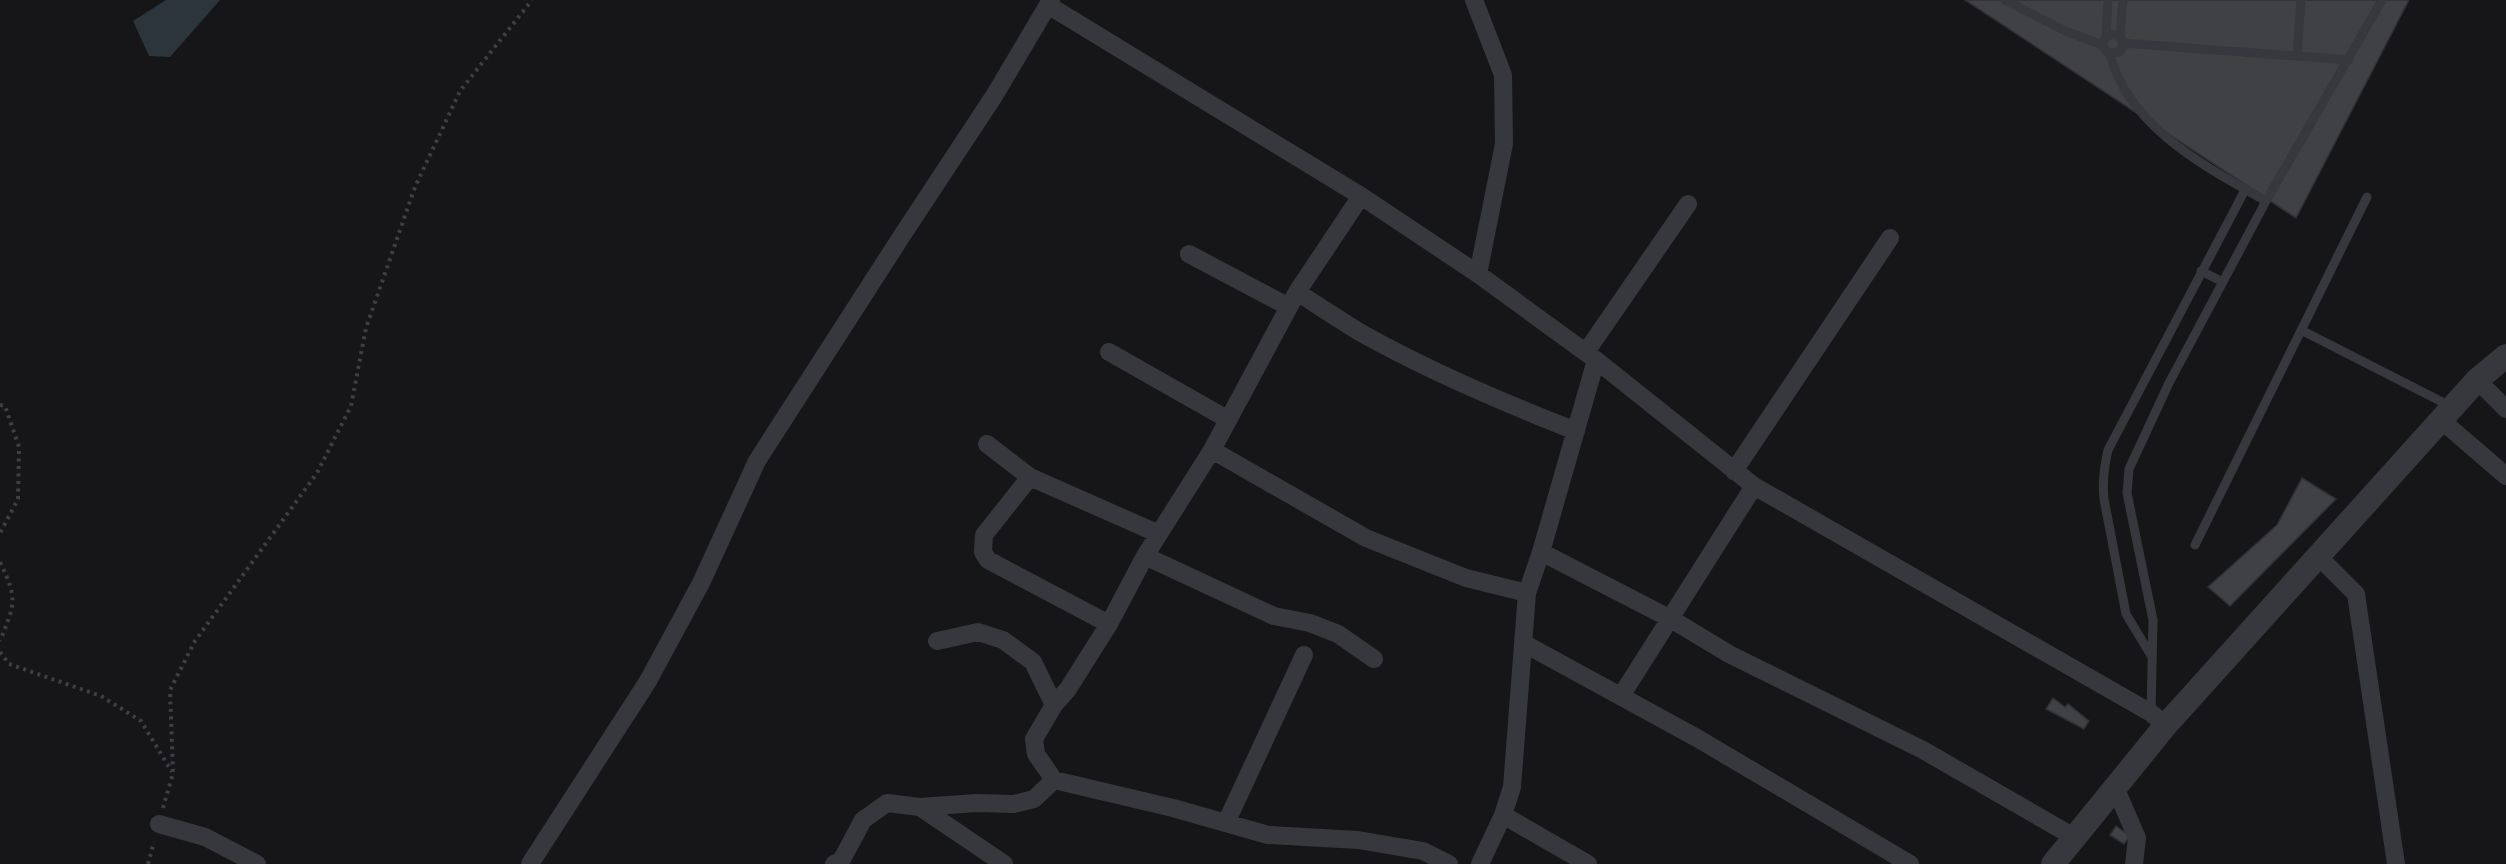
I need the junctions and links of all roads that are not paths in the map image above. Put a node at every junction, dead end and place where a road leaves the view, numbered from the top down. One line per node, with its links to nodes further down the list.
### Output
1 (1474, 0): 21 (street)
2 (2005, 0): 9 (lane)
3 (2108, 0): 9 (lane)
4 (2123, 0): 8 (lane)
5 (2301, 0): 11 (lane)
6 (2382, 0): 12 (lane)
7 (1050, 3): 14 (street); 64 (street)
8 (2121, 40): 9 (lane); 10 (lane); 11 (lane)
9 (2104, 41): 10 (lane)
10 (2110, 54): 13 (lane)
11 (2296, 56): 12 (lane)
12 (2349, 60): 16 (lane)
13 (2246, 190): 16 (lane); 20 (lane)
14 (1360, 196): 21 (street); 23 (street)
15 (2367, 197): 24 (lane)
16 (2265, 201): 22 (lane)
17 (1688, 204): 26 (street)
18 (1890, 238): 35 (street)
19 (1188, 254): 23 (street)
20 (2201, 271): 22 (lane); 50 (lane)
21 (1478, 274): 26 (street)
22 (2223, 282): 50 (lane)
23 (1293, 299): 31 (street); 32 (street)
24 (2301, 330): 30 (lane); 40 (lane)
25 (1109, 352): 31 (street)
26 (1591, 356): 32 (street); 35 (street)
27 (2506, 356): 28 (street)
28 (2477, 380): 29 (street); 30 (street)
29 (2506, 409)
30 (2447, 414): 36 (street); 43 (street)
31 (1227, 419): 34 (street)
32 (1576, 431): 41 (street)
33 (987, 444): 37 (street)
34 (1212, 450): 39 (street); 44 (street)
35 (1734, 471): 38 (street)
36 (2506, 476)
37 (1030, 477): 39 (street); 46 (street)
38 (1754, 486): 45 (street); 54 (street)
39 (1159, 534): 42 (street)
40 (2195, 545)
41 (1542, 552): 44 (street); 45 (street)
42 (1145, 556): 46 (street); 51 (street)
43 (2318, 556): 54 (street); 72 (street)
44 (1527, 593): 48 (street)
45 (1671, 619): 52 (street); 61 (street)
46 (1109, 624): 53 (street)
47 (938, 641): 53 (street)
48 (1523, 643): 52 (street); 58 (street)
49 (1304, 655): 59 (street)
50 (2152, 657): 54 (lane)
51 (1374, 659)
52 (1621, 696): 69 (street)
53 (1054, 705): 55 (street)
54 (2159, 719): 56 (street)
55 (1054, 780): 57 (street); 59 (street)
56 (2115, 787): 61 (street); 71 (street)
57 (920, 807): 62 (street); 65 (street)
58 (1503, 815): 67 (street); 68 (street)
59 (1226, 823): 66 (street)
60 (159, 824): 63 (street)
61 (2074, 837): 70 (street)
62 (840, 863)
63 (257, 864)
64 (530, 864)
65 (1004, 864)
66 (1449, 864)
67 (1480, 864)
68 (1588, 864)
69 (1910, 864)
70 (2053, 864)
71 (2134, 864)
72 (2396, 864)

